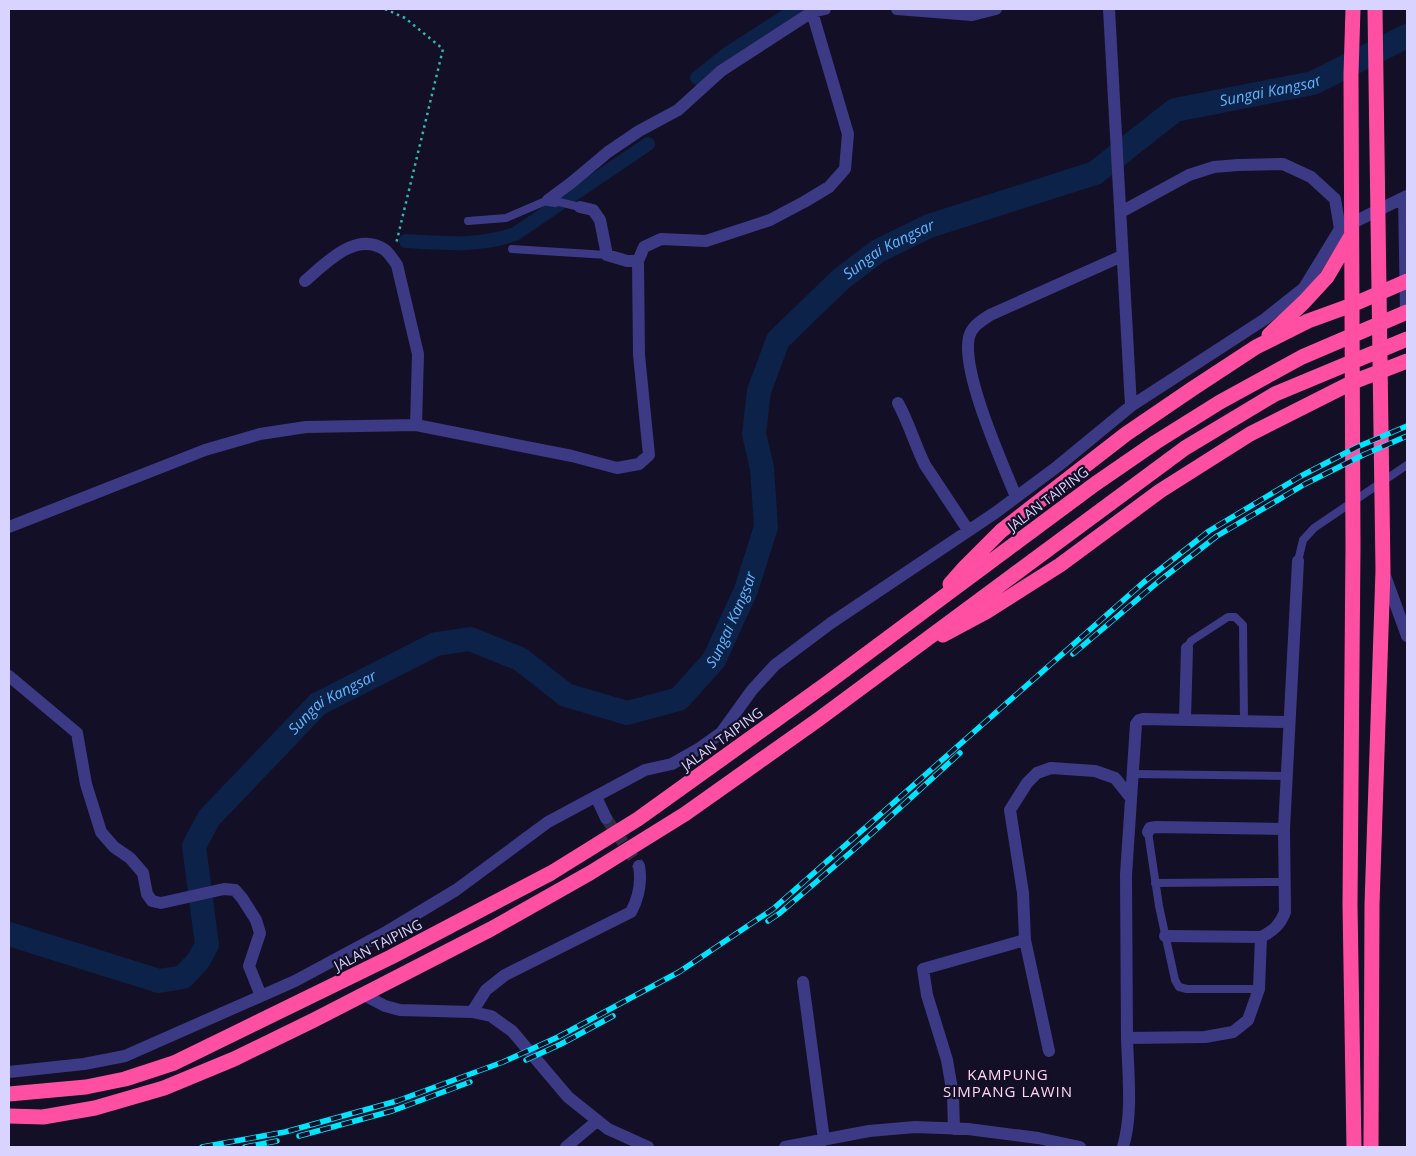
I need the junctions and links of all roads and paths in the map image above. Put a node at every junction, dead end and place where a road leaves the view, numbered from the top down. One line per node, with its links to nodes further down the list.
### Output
1 (385, 9): 19 (path)
2 (825, 9): 9 (street)
3 (897, 9): 8 (street)
4 (996, 9): 8 (street)
5 (1109, 9): 12 (street)
6 (1353, 9): 15 (highway)
7 (1374, 9): 23 (highway)
8 (921, 10)
9 (812, 12): 11 (street); 20 (street)
10 (1406, 197): 15 (street); 25 (street)
11 (551, 201): 13 (lane); 14 (lane)
12 (1121, 207): 15 (street); 18 (street)
13 (580, 208): 17 (street)
14 (468, 221)
15 (1346, 232): 24 (highway); 27 (highway); 32 (street)
16 (512, 249): 17 (lane)
17 (607, 255): 20 (street)
18 (1122, 256): 32 (street); 35 (street)
19 (391, 258): 21 (street); 33 (street)
20 (638, 261): 33 (street)
21 (305, 281)
22 (1407, 281): 23 (highway)
23 (1378, 293): 24 (highway); 29 (highway)
24 (1352, 305): 27 (highway); 30 (highway)
25 (1406, 312): 40 (highway, JALAN TAIPING)
26 (1407, 339): 42 (highway)
27 (1256, 347): 40 (highway)
28 (1407, 361): 29 (highway)
29 (1380, 372): 30 (highway); 39 (highway)
30 (1353, 382): 42 (highway); 79 (highway)
31 (898, 403): 37 (street)
32 (1131, 406): 35 (street)
33 (416, 425): 36 (street)
34 (1407, 464): 38 (lane)
35 (1016, 497): 37 (street)
36 (9, 527)
37 (968, 530): 50 (street)
38 (1298, 561): 47 (street)
39 (1383, 570): 41 (street); 80 (highway)
40 (933, 604): 69 (highway, JALAN TAIPING)
41 (1407, 636)
42 (916, 646): 63 (highway)
43 (1187, 648): 45 (street); 46 (lane)
44 (9, 676): 64 (street)
45 (1185, 719): 46 (street); 48 (street)
46 (1244, 721): 47 (street)
47 (1288, 722): 49 (street)
48 (1133, 774): 49 (lane); 51 (street)
49 (1287, 776): 53 (street)
50 (596, 796): 52 (street); 64 (street)
51 (1132, 798): 60 (street); 66 (street)
52 (606, 818)
53 (1284, 829): 54 (street); 57 (street)
54 (1148, 832): 56 (lane)
55 (638, 866): 65 (street)
56 (1155, 882): 57 (lane); 58 (lane)
57 (1285, 882): 59 (street)
58 (1165, 936): 59 (street); 62 (lane)
59 (1261, 937): 62 (street)
60 (1025, 940): 67 (street); 72 (street)
61 (803, 982): 73 (street)
62 (1259, 989): 66 (street)
63 (364, 995): 65 (street); 70 (highway)
64 (260, 996): 68 (street)
65 (472, 1012): 71 (street)
66 (1127, 1038): 78 (street)
67 (1049, 1051)
68 (9, 1072)
69 (9, 1094)
70 (9, 1116)
71 (597, 1121): 74 (street); 75 (street)
72 (954, 1129): 73 (street); 77 (street)
73 (824, 1140): 76 (street)
74 (566, 1147)
75 (648, 1147)
76 (785, 1147)
77 (1080, 1147)
78 (1123, 1147)
79 (1354, 1147)
80 (1371, 1147)

